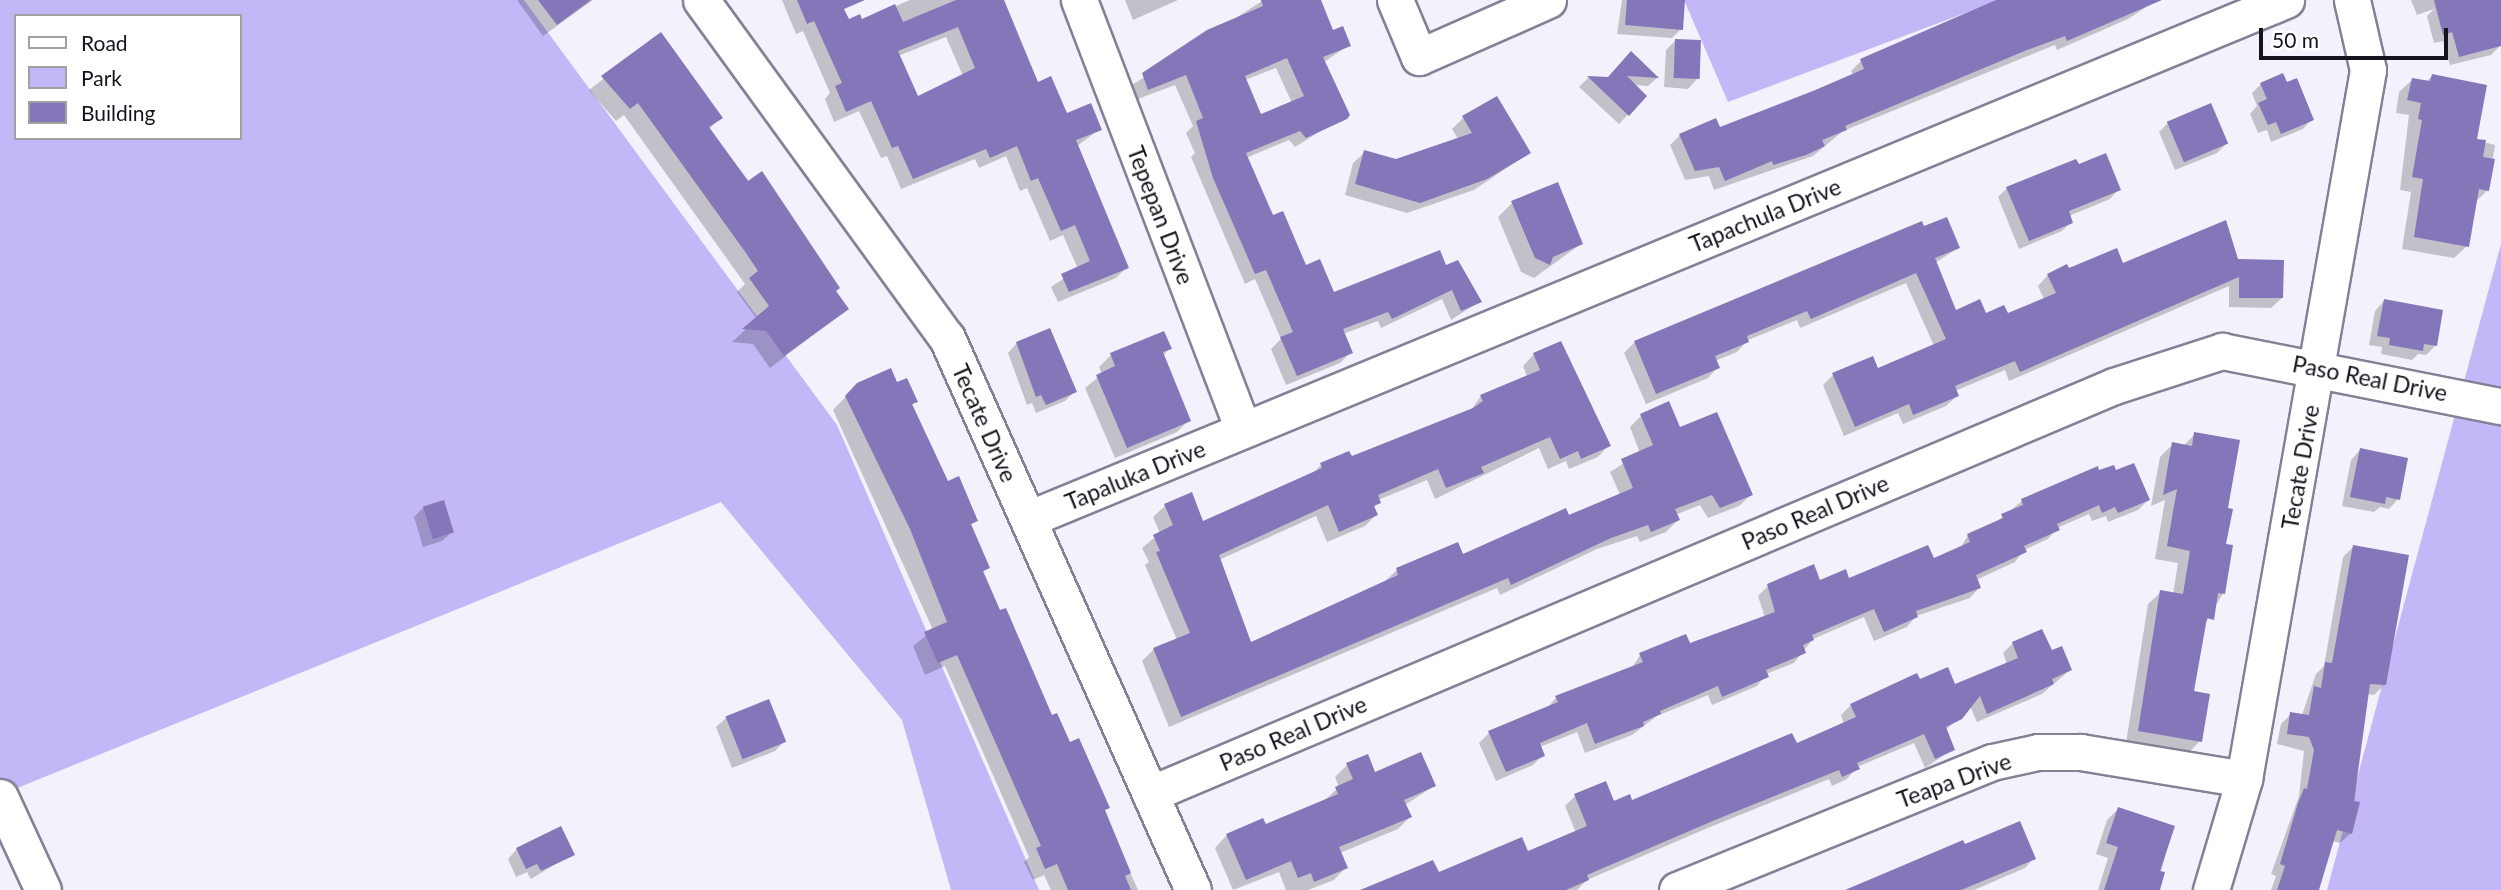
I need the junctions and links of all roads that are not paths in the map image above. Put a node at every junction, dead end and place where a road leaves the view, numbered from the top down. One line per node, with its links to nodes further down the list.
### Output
1 (701, 0): 10 (street, Tecate Drive)
2 (1079, 0): 9 (street, Tepepan Drive)
3 (1395, 0): 4 (street)
4 (1548, 0)
5 (2286, 0): 9 (street, Tapachula Drive)
6 (2352, 0): 7 (street, Tecate Drive)
7 (2318, 367): 8 (street, Paso Real Drive); 11 (street, Tecate Drive); 12 (street, Paso Real Drive)
8 (2501, 406)
9 (1243, 430): 10 (street, Tapaluka Drive)
10 (1028, 519): 12 (street, Tecate Drive)
11 (2244, 779): 16 (street, Teapa Drive); 17 (street, Tecate Drive)
12 (1150, 794): 15 (street, Tecate Drive)
13 (0, 797): 14 (street)
14 (43, 890)
15 (1193, 890)
16 (1678, 890)
17 (2211, 890)

